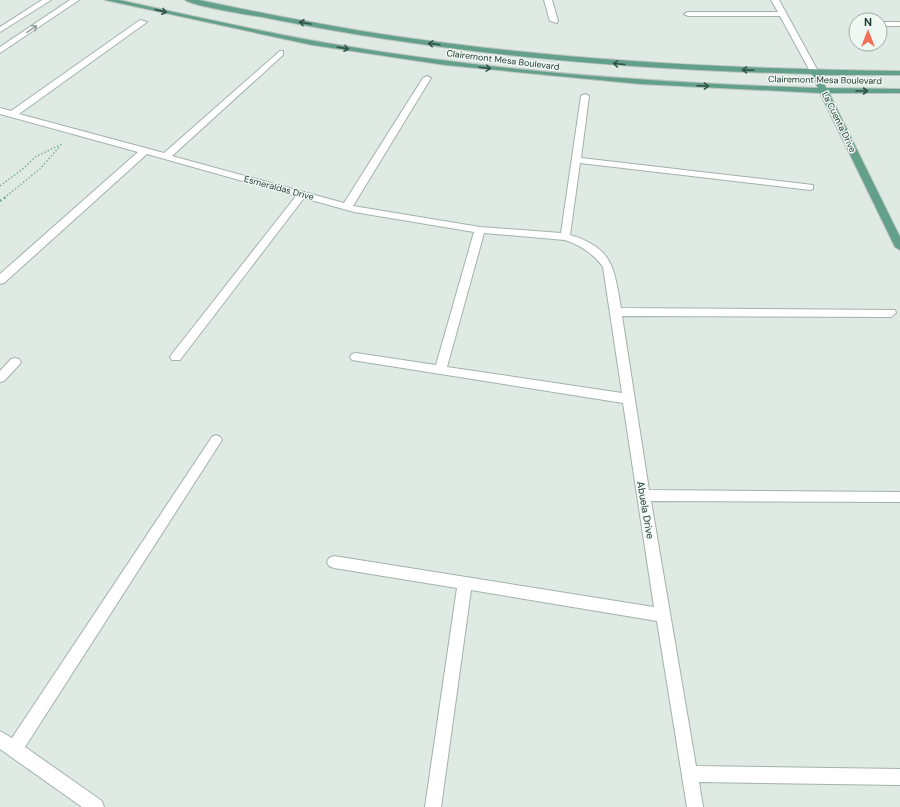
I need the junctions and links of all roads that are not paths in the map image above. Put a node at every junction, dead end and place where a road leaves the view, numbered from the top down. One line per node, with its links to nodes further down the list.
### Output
1 (47, 0): 13 (street)
2 (75, 0): 14 (street, one-way to 2)
3 (109, 0): 19 (main road, Clairemont Mesa Boulevard, one-way to 19)
4 (189, 0): 16 (main road, Clairemont Mesa Boulevard, one-way to 4)
5 (548, 0): 9 (street)
6 (775, 0): 8 (street, La Cuenta Drive)
7 (688, 14): 8 (street)
8 (783, 14): 16 (street, La Cuenta Drive)
9 (554, 21)
10 (143, 22): 22 (street)
11 (888, 24): 12 (street)
12 (900, 24)
13 (0, 30)
14 (0, 51)
15 (280, 53): 24 (street)
16 (815, 73): 17 (main road, Clairemont Mesa Boulevard); 19 (main road, La Cuenta Drive)
17 (900, 73)
18 (427, 78): 28 (street)
19 (824, 91): 20 (main road, Clairemont Mesa Boulevard, one-way to 20); 31 (main road, La Cuenta Drive)
20 (900, 91)
21 (585, 96): 25 (street)
22 (5, 114): 23 (street, Esmeraldas Drive)
23 (145, 150): 24 (street, Esmeraldas Drive); 32 (street)
24 (165, 157): 27 (street, Esmeraldas Drive)
25 (576, 160): 26 (street); 30 (street)
26 (810, 187)
27 (302, 194): 28 (street, Esmeraldas Drive); 35 (street)
28 (347, 207): 29 (street, Esmeraldas Drive)
29 (480, 230): 30 (street, Esmeraldas Drive); 38 (street)
30 (565, 237): 33 (street, Abuela Drive)
31 (900, 246)
32 (0, 280)
33 (616, 312): 34 (street); 40 (street, Abuela Drive)
34 (891, 313)
35 (176, 357)
36 (356, 357): 38 (street)
37 (15, 362): 39 (street)
38 (440, 370): 40 (street)
39 (0, 378)
40 (629, 399): 42 (street, Abuela Drive)
41 (216, 440): 48 (street)
42 (643, 495): 43 (street); 46 (street, Abuela Drive)
43 (900, 497)
44 (334, 562): 45 (street)
45 (465, 583): 46 (street); 52 (street)
46 (664, 614): 49 (street, Abuela Drive)
47 (0, 740): 48 (street)
48 (14, 750): 51 (street)
49 (689, 774): 50 (street); 53 (street, Abuela Drive)
50 (900, 777)
51 (96, 807)
52 (433, 807)
53 (695, 807)

